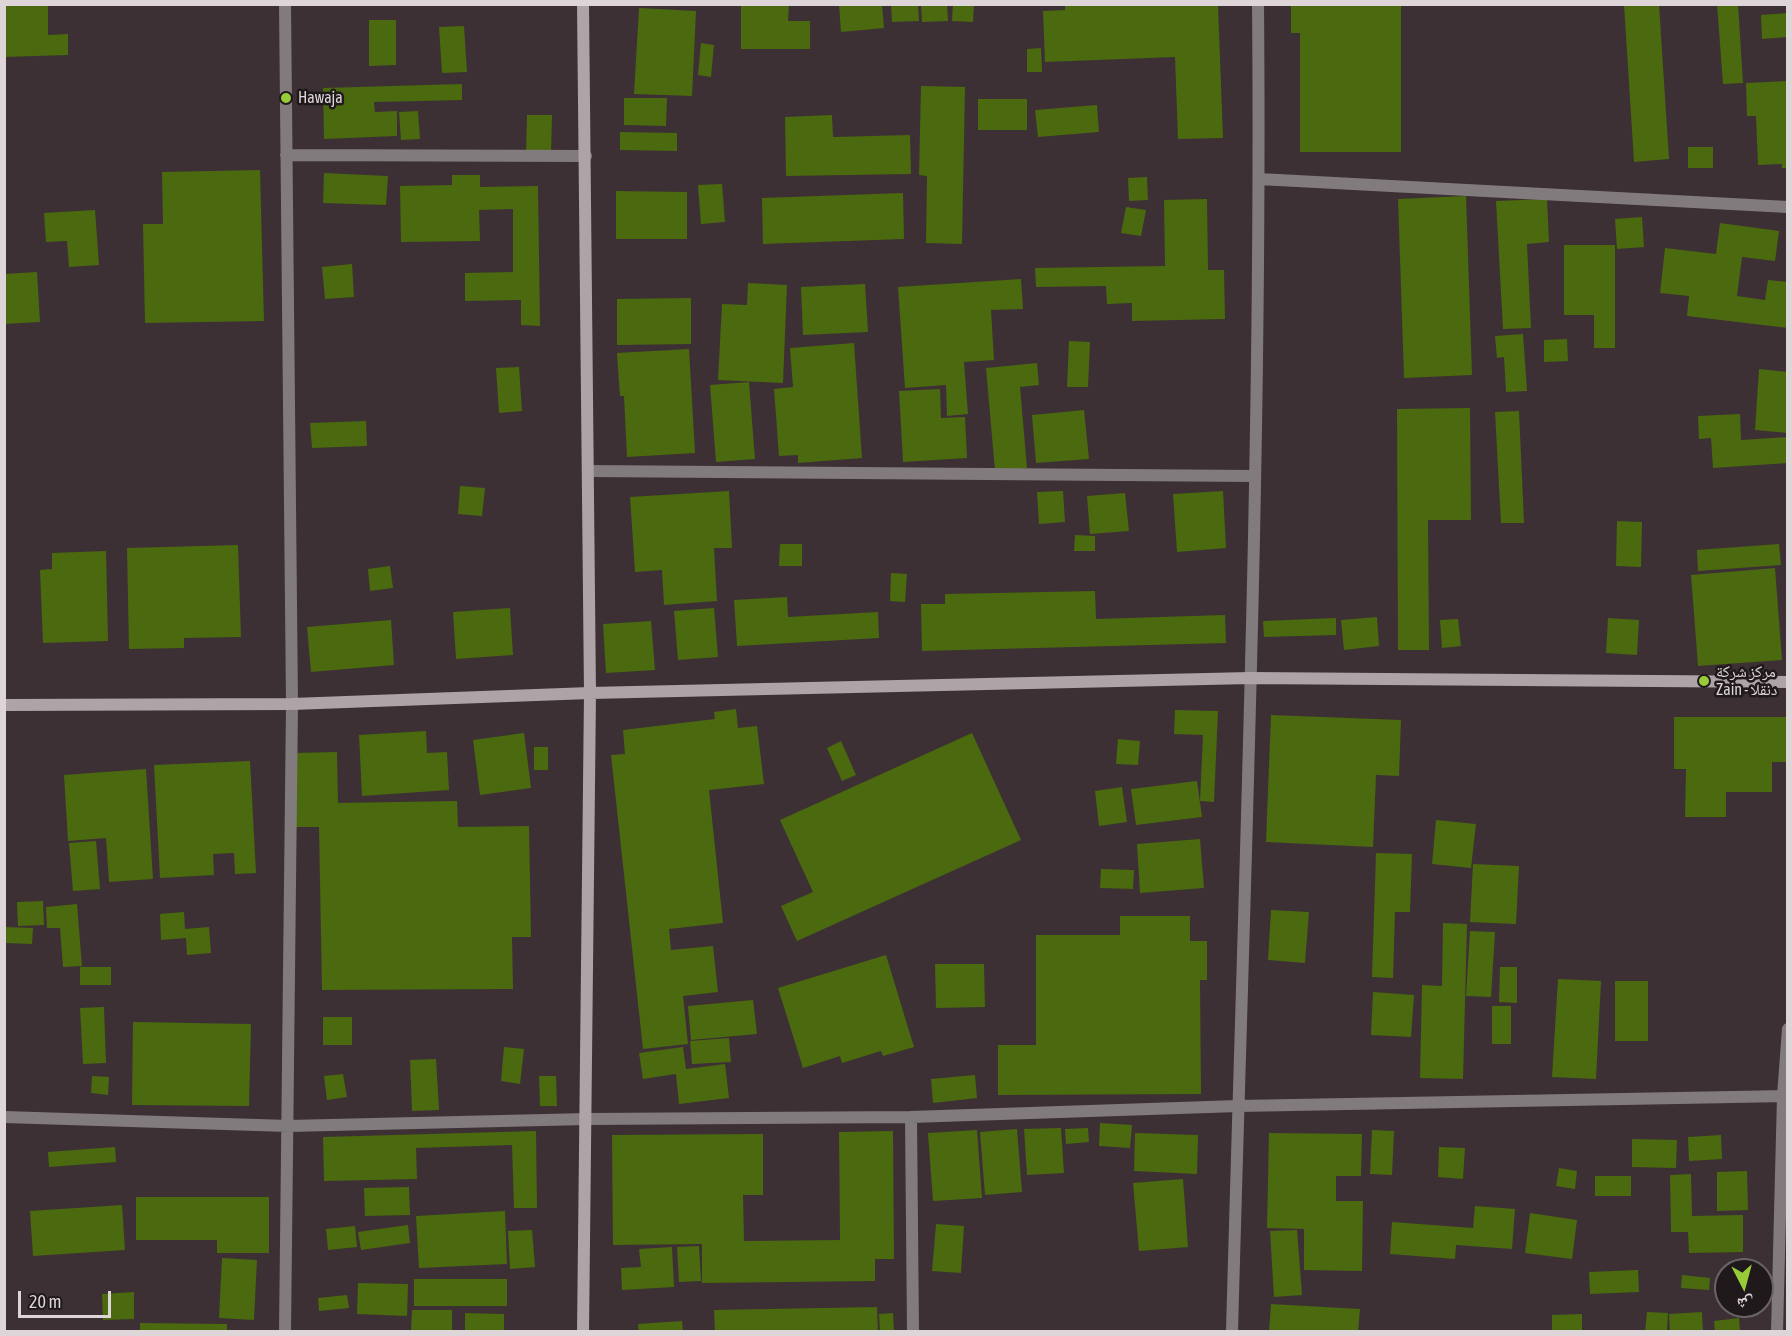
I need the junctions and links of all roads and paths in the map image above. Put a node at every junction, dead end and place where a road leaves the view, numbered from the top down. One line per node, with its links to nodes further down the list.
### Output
1 (285, 4): 4 (street)
2 (583, 4): 5 (street)
3 (1257, 4): 6 (street)
4 (286, 155): 5 (street); 13 (street)
5 (586, 156): 8 (street)
6 (1259, 179): 7 (street); 9 (street)
7 (1788, 207)
8 (588, 471): 9 (street); 12 (street)
9 (1254, 476): 10 (street)
10 (1250, 678): 11 (street); 12 (street); 17 (street)
11 (1788, 682)
12 (590, 693): 13 (street); 20 (street)
13 (292, 704): 14 (street); 21 (street)
14 (4, 705)
15 (1788, 1029): 16 (street)
16 (1785, 1096): 17 (street); 26 (street)
17 (1238, 1106): 19 (street); 25 (street)
18 (4, 1117): 21 (street)
19 (910, 1117): 20 (street); 24 (street)
20 (587, 1119): 21 (street); 23 (street)
21 (288, 1126): 22 (street)
22 (285, 1332)
23 (583, 1332)
24 (912, 1332)
25 (1232, 1332)
26 (1777, 1332)

